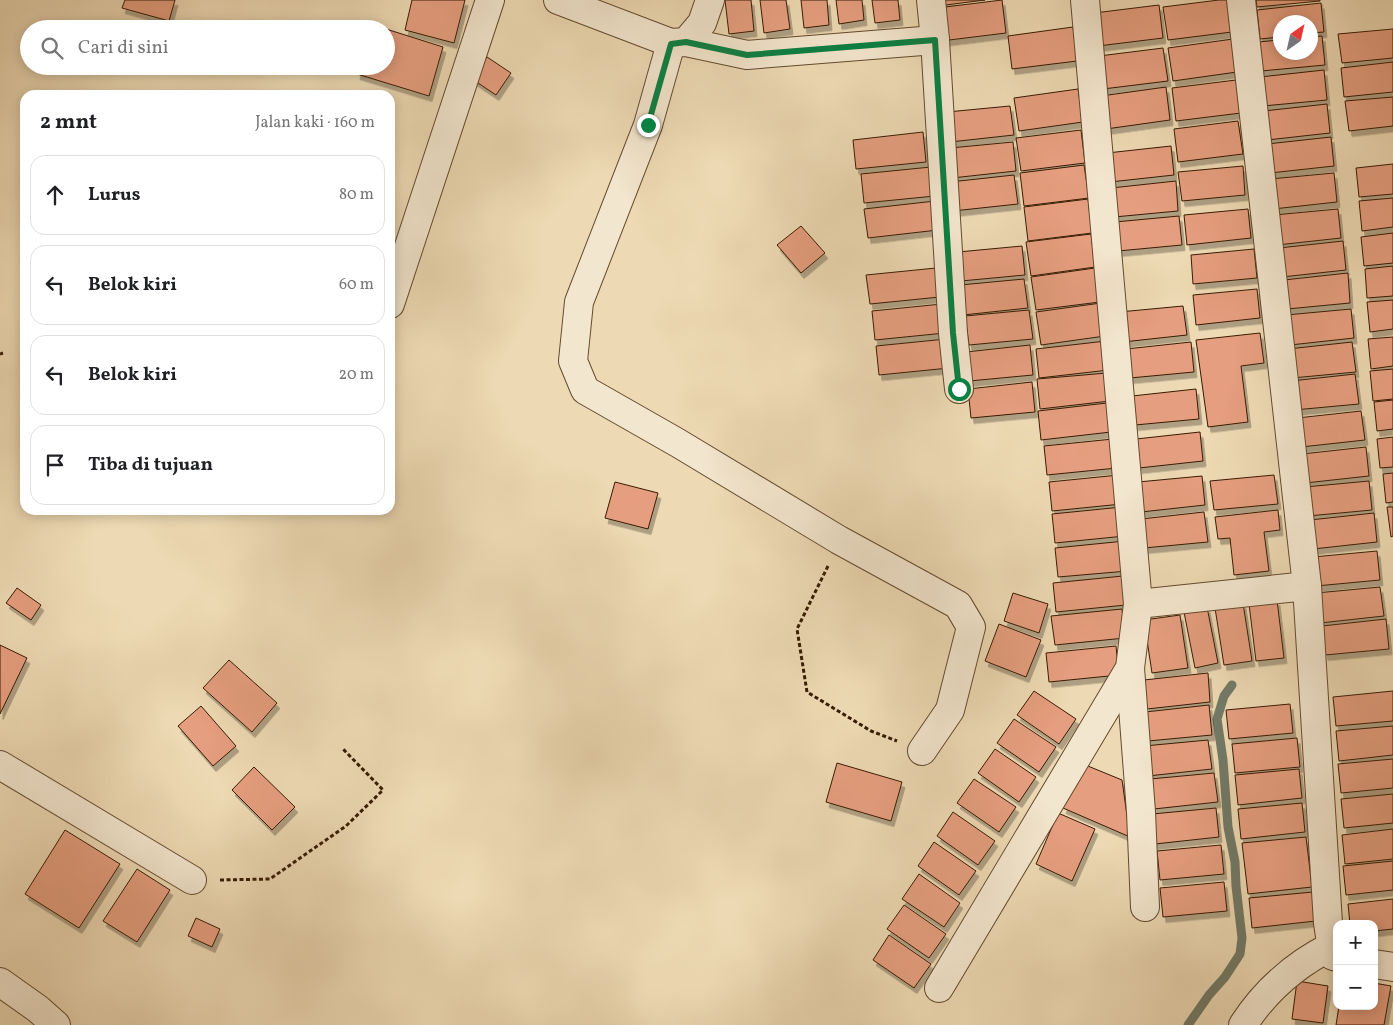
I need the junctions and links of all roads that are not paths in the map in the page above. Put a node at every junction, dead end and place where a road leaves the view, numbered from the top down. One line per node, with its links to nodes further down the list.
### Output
1 (490, 0): 9 (street)
2 (558, 0): 8 (street)
3 (710, 0): 8 (street)
4 (931, 0): 7 (street)
5 (1085, 0): 12 (street)
6 (1241, 0): 11 (street)
7 (935, 40): 8 (street); 10 (street)
8 (679, 43): 14 (street)
9 (395, 289)
10 (959, 389)
11 (1306, 586): 12 (street); 18 (street)
12 (1138, 604): 13 (street)
13 (1130, 668): 17 (street); 23 (street)
14 (922, 751)
15 (0, 765): 16 (street)
16 (192, 880)
17 (1145, 907)
18 (1333, 947)
19 (1333, 952): 25 (street)
20 (1378, 965): 21 (street)
21 (1393, 967)
22 (0, 982): 24 (street)
23 (939, 988)
24 (56, 1025)
25 (1243, 1025)

